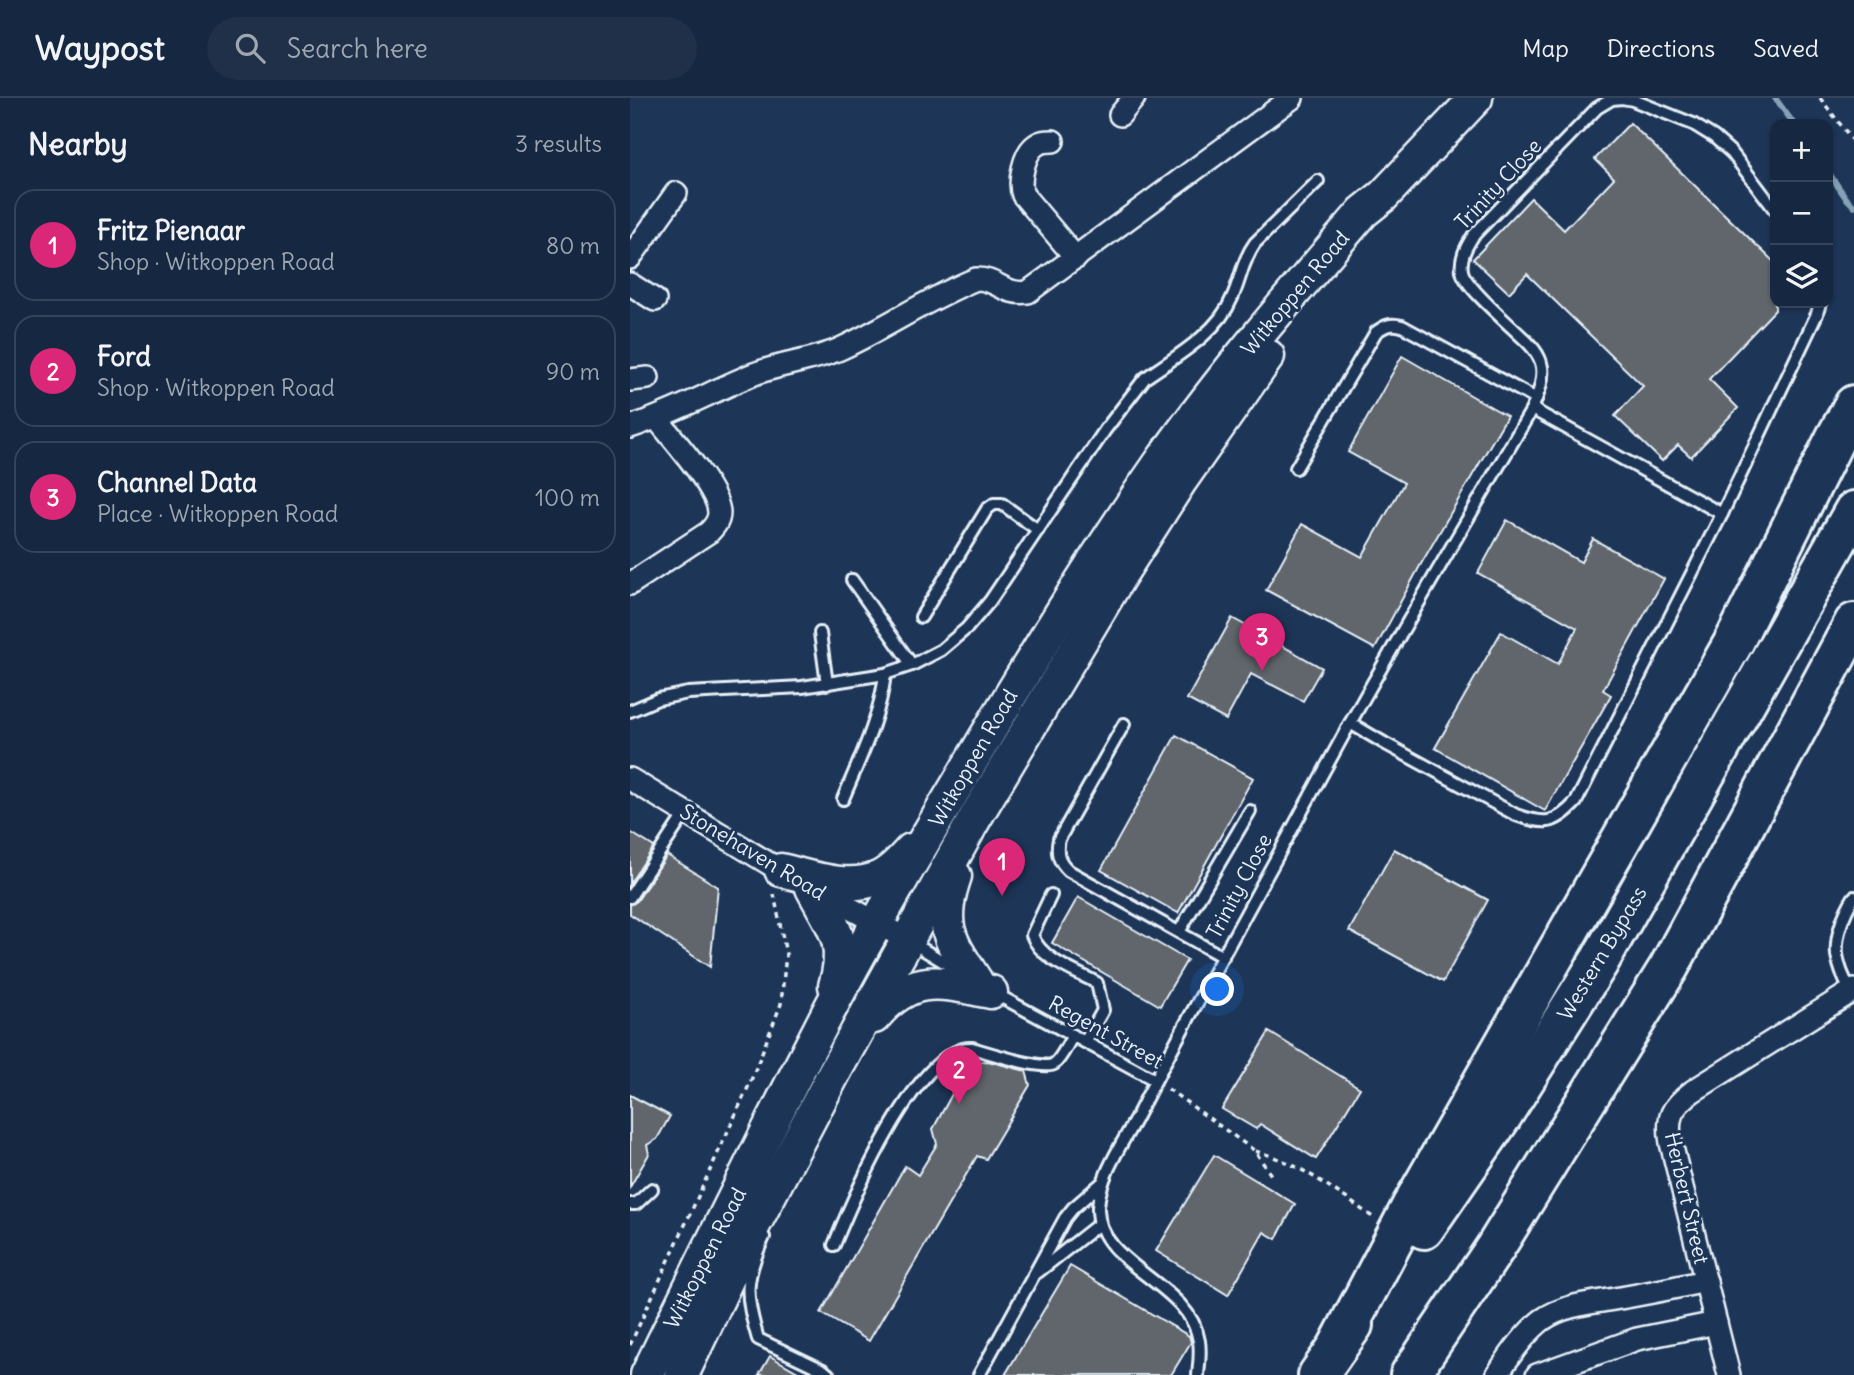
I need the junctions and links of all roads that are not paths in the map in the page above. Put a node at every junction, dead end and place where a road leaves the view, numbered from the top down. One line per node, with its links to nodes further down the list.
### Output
1 (1134, 98): 4 (street)
2 (1292, 98): 11 (street)
3 (1476, 98): 8 (main road, Witkoppen Road)
4 (1120, 115)
5 (1053, 141): 11 (street)
6 (1318, 181): 22 (lane)
7 (676, 193): 10 (street)
8 (1383, 197): 38 (main road, Witkoppen Road); 39 (main road, Witkoppen Road)
9 (1770, 203): 15 (lane, Trinity Close)
10 (630, 258)
11 (1076, 258): 17 (street)
12 (630, 285): 13 (street)
13 (655, 300)
14 (1819, 308): 21 (lane)
15 (1534, 404): 19 (lane); 21 (lane); 32 (lane, Trinity Close)
16 (1854, 405): 67 (highway)
17 (657, 419): 18 (street); 24 (street)
18 (630, 427)
19 (1296, 468)
20 (1854, 511): 67 (highway, Western Bypass)
21 (1722, 513): 32 (lane)
22 (1038, 530): 25 (lane); 28 (lane)
23 (852, 580): 28 (lane)
24 (630, 584)
25 (921, 617)
26 (1854, 623): 74 (highway)
27 (820, 633): 30 (lane)
28 (912, 665): 29 (lane)
29 (885, 674): 30 (lane); 35 (lane)
30 (827, 684): 31 (lane)
31 (630, 711)
32 (1350, 723): 48 (lane, Trinity Close)
33 (1124, 724): 46 (lane)
34 (630, 779): 37 (street, Stonehaven Road)
35 (843, 799)
36 (1250, 811): 46 (lane)
37 (686, 812): 40 (street, Stonehaven Road); 43 (lane)
38 (938, 816): 40 (main road); 45 (main road, Witkoppen Road)
39 (975, 818): 47 (main road, Witkoppen Road); 49 (main road)
40 (774, 867): 41 (street, Stonehaven Road)
41 (812, 888): 45 (street, Stonehaven Road); 51 (main road)
42 (1051, 895): 53 (lane)
43 (630, 897)
44 (1854, 897): 50 (lane)
45 (878, 923): 47 (street, Stonehaven Road); 51 (main road, Witkoppen Road)
46 (1179, 932): 48 (lane)
47 (908, 940): 49 (lane, Regent Street); 54 (main road, Witkoppen Road)
48 (1223, 957): 55 (lane, Trinity Close)
49 (984, 986): 52 (lane, Regent Street); 54 (main road)
50 (1852, 991): 65 (street, Herbert Street)
51 (820, 1027): 69 (main road, Witkoppen Road)
52 (1073, 1036): 53 (lane, Regent Street); 63 (lane)
53 (1085, 1042): 55 (lane, Regent Street)
54 (835, 1073): 56 (main road, Witkoppen Road)
55 (1155, 1080): 58 (lane, Trinity Close)
56 (801, 1138): 57 (lane); 70 (main road, Witkoppen Road)
57 (790, 1179)
58 (1103, 1182): 61 (lane, Trinity Close); 64 (lane)
59 (652, 1189): 60 (lane)
60 (630, 1204)
61 (1099, 1224): 64 (lane); 73 (lane)
62 (768, 1229): 71 (lane)
63 (834, 1245)
64 (1034, 1275): 72 (lane)
65 (1706, 1281): 66 (street, Herbert Street); 75 (street)
66 (1716, 1324): 68 (street); 77 (street, Herbert Street)
67 (1328, 1361)
68 (1573, 1369): 76 (street)
69 (647, 1375)
70 (682, 1375)
71 (829, 1375)
72 (979, 1375)
73 (1198, 1375)
74 (1410, 1375)
75 (1497, 1375)
76 (1537, 1375)
77 (1729, 1375)

